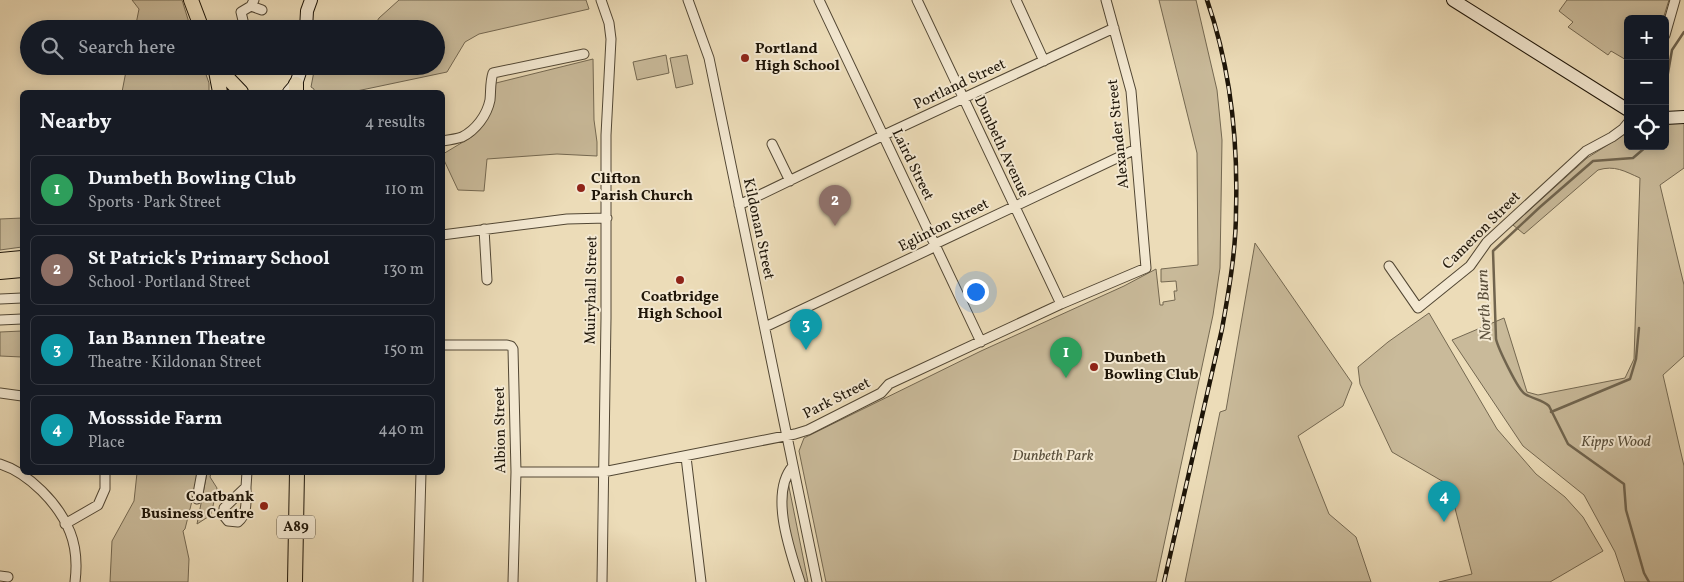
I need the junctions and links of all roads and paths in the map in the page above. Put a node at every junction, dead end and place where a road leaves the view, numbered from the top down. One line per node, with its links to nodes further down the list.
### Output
1 (191, 0): 13 (main road)
2 (311, 0): 15 (main road)
3 (602, 0): 40 (street, Muiryhall Street)
4 (688, 0): 38 (street, Kildonan Street)
5 (819, 0): 33 (street, Laird Street)
6 (917, 0): 28 (street, Dunbeth Avenue)
7 (1016, 0): 19 (street)
8 (1106, 0): 17 (street, Alexander Street)
9 (1453, 0): 29 (main road)
10 (1675, 0): 16 (street)
11 (253, 3): 12 (street); 14 (street)
12 (262, 10)
13 (199, 20)
14 (243, 20)
15 (306, 20)
16 (1669, 21)
17 (1114, 28): 19 (street, Portland Street); 36 (street, Alexander Street)
18 (584, 54): 34 (street)
19 (1044, 61): 28 (street, Portland Street)
20 (217, 75): 24 (main road)
21 (220, 75): 25 (main road)
22 (225, 75): 26 (main road)
23 (298, 75): 27 (main road)
24 (220, 90)
25 (228, 90)
26 (239, 90)
27 (292, 90)
28 (964, 99): 33 (street, Portland Street); 39 (street, Dunbeth Avenue)
29 (1624, 107)
30 (1684, 117): 31 (main road)
31 (1669, 118)
32 (1624, 128): 46 (street, Cameron Street)
33 (882, 136): 37 (street, Portland Street); 43 (street, Laird Street)
34 (445, 141)
35 (772, 144): 37 (street)
36 (1136, 148): 39 (street, Eglinton Street); 47 (street, Alexander Street)
37 (790, 181): 38 (street, Portland Street)
38 (739, 205): 56 (street, Kildonan Street)
39 (1014, 206): 43 (street, Eglinton Street); 53 (street, Dunbeth Avenue)
40 (607, 218): 41 (street); 66 (street, Muiryhall Street)
41 (484, 229): 42 (street); 50 (street)
42 (445, 236)
43 (935, 244): 56 (street, Eglinton Street); 57 (street, Laird Street)
44 (20, 258): 45 (main road)
45 (0, 260)
46 (1389, 266)
47 (1146, 268): 53 (street, Park Street)
48 (20, 270): 49 (main road)
49 (0, 272)
50 (487, 280)
51 (20, 298): 52 (street)
52 (0, 299)
53 (1062, 304): 57 (street, Park Street)
54 (20, 319): 55 (street)
55 (0, 320)
56 (765, 327): 61 (street, Kildonan Street)
57 (981, 342): 61 (street, Park Street)
58 (445, 344): 65 (street, Albion Street)
59 (0, 393): 60 (street)
60 (20, 396)
61 (786, 436): 62 (street, Park Street); 64 (street, Kildonan Street)
62 (686, 457): 66 (street, Park Street); 82 (street)
63 (0, 464): 67 (street)
64 (793, 466): 83 (street); 84 (street, Kildonan Street)
65 (516, 472): 66 (street, Park Street); 80 (street, Albion Street)
66 (603, 472): 81 (street, Muiryhall Street)
67 (20, 474)
68 (21, 475): 76 (street)
69 (105, 475): 76 (street)
70 (201, 475): 75 (street)
71 (247, 475): 74 (street)
72 (297, 475): 78 (main road, A89)
73 (421, 475): 79 (street)
74 (246, 487)
75 (197, 499)
76 (65, 524): 77 (street)
77 (75, 582)
78 (295, 582)
79 (418, 582)
80 (513, 582)
81 (602, 582)
82 (701, 582)
83 (800, 582)
84 (818, 582)

